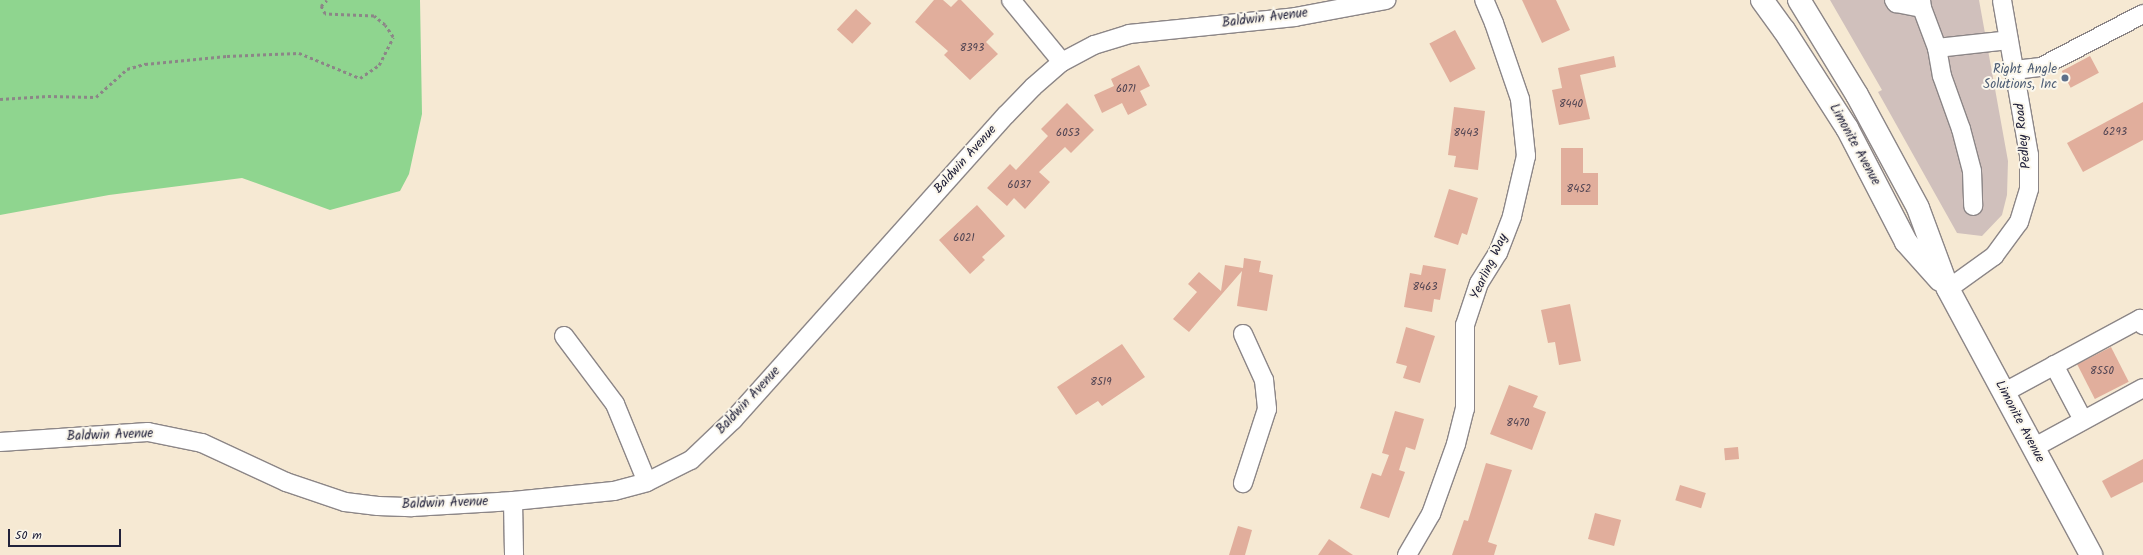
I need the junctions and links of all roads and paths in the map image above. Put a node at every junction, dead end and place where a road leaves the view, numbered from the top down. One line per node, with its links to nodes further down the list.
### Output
1 (327, 0): 15 (path)
2 (1011, 0): 13 (street)
3 (1386, 0): 13 (street, Baldwin Avenue)
4 (1484, 0): 31 (street, Yearling Way)
5 (1762, 0): 17 (main road, Limonite Avenue)
6 (1799, 0): 17 (main road, Limonite Avenue)
7 (1894, 0): 9 (street)
8 (2002, 0): 11 (street, Pedley Road)
9 (1921, 4): 12 (street)
10 (2143, 14): 14 (street)
11 (2009, 40): 12 (street); 14 (street, Pedley Road)
12 (1937, 48): 16 (street)
13 (1062, 62): 27 (street, Baldwin Avenue)
14 (2015, 70): 17 (street, Pedley Road)
15 (0, 98)
16 (1973, 206)
17 (1948, 289): 23 (main road, Limonite Avenue)
18 (2143, 325): 21 (street)
19 (1243, 334): 28 (street)
20 (564, 336): 27 (street)
21 (2054, 365): 23 (street); 24 (street)
22 (2143, 388): 24 (street)
23 (2003, 393): 26 (main road, Limonite Avenue)
24 (2083, 420): 26 (street)
25 (0, 442): 29 (street, Baldwin Avenue)
26 (2033, 448): 32 (main road, Limonite Avenue)
27 (647, 482): 29 (street, Baldwin Avenue)
28 (1243, 483)
29 (514, 501): 30 (street)
30 (514, 555)
31 (1407, 555)
32 (2091, 555)

